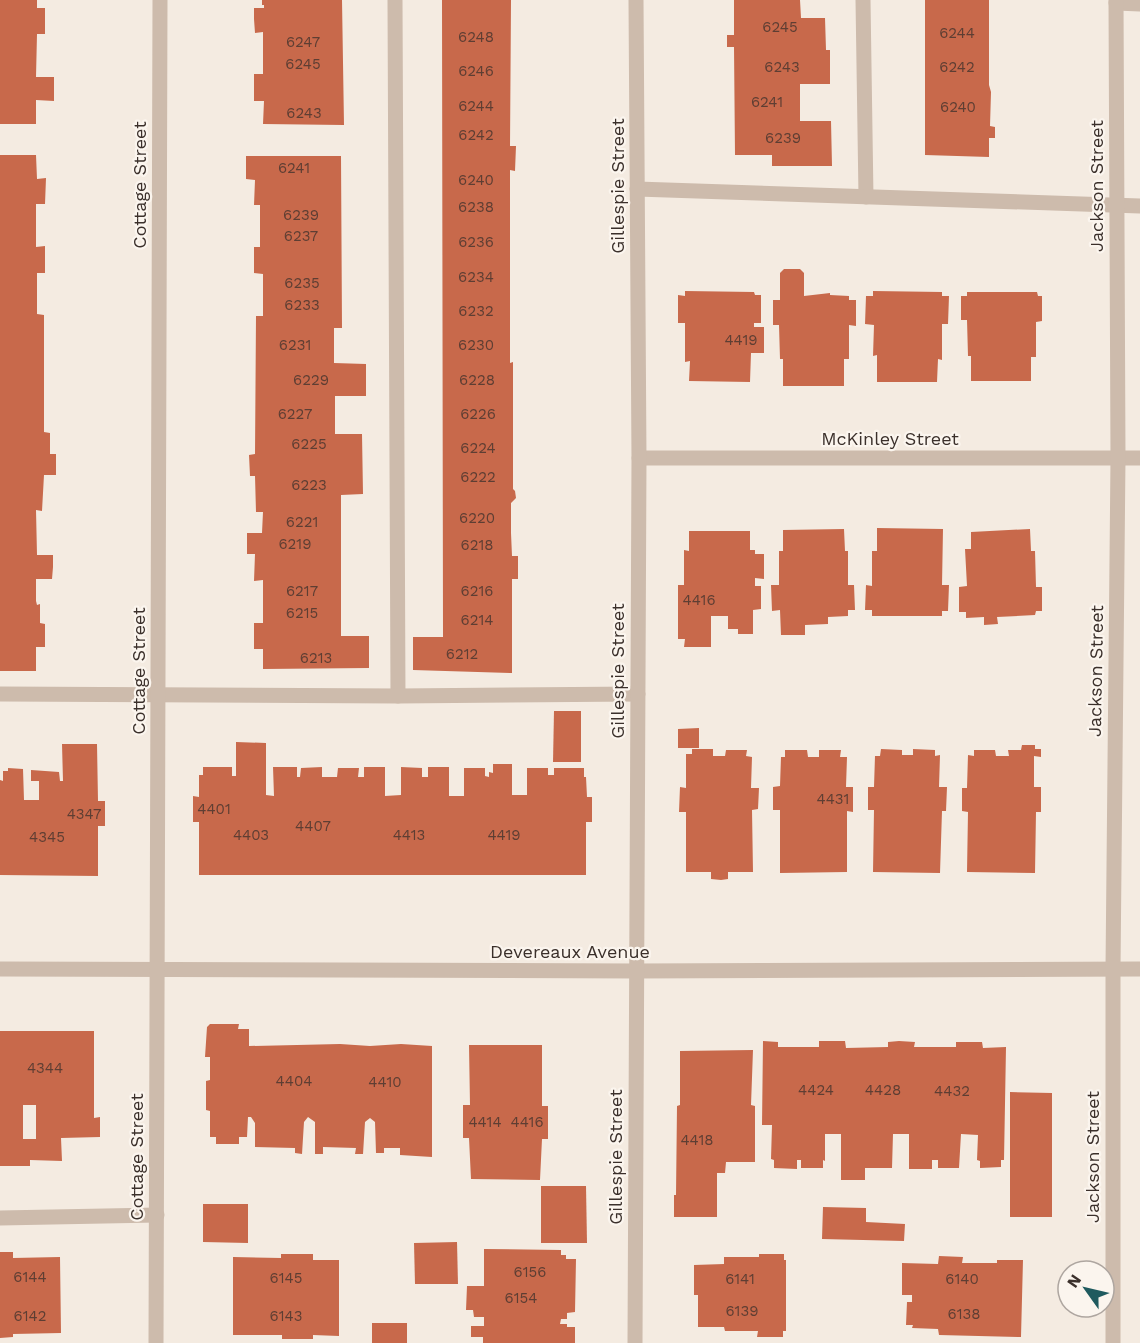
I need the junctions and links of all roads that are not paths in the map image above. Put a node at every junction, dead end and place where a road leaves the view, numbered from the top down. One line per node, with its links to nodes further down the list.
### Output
1 (160, 0): 16 (street, Cottage Street)
2 (395, 0): 17 (street)
3 (636, 0): 7 (street, Gillespie Street)
4 (863, 0): 8 (street)
5 (1116, 2): 6 (street); 9 (street, Jackson Street)
6 (1140, 3)
7 (637, 189): 8 (street); 11 (street, Gillespie Street)
8 (866, 197): 9 (street)
9 (1117, 206): 10 (street); 12 (street, Jackson Street)
10 (1140, 206)
11 (639, 458): 12 (street, McKinley Street); 15 (street, Gillespie Street)
12 (1118, 458): 13 (street, McKinley Street); 19 (street, Jackson Street)
13 (1140, 458)
14 (0, 694): 16 (street)
15 (638, 694): 17 (street); 22 (street, Gillespie Street)
16 (158, 696): 17 (street); 21 (street, Cottage Street)
17 (398, 696)
18 (0, 969): 21 (street, Devereaux Avenue)
19 (1113, 969): 20 (street, Devereaux Avenue); 22 (street, Devereaux Avenue); 27 (street, Jackson Street)
20 (1140, 969)
21 (157, 971): 22 (street, Devereaux Avenue); 23 (street, Cottage Street)
22 (636, 971): 26 (street, Gillespie Street)
23 (157, 1215): 24 (street); 25 (street, Cottage Street)
24 (0, 1218)
25 (156, 1343)
26 (636, 1343)
27 (1113, 1343)

